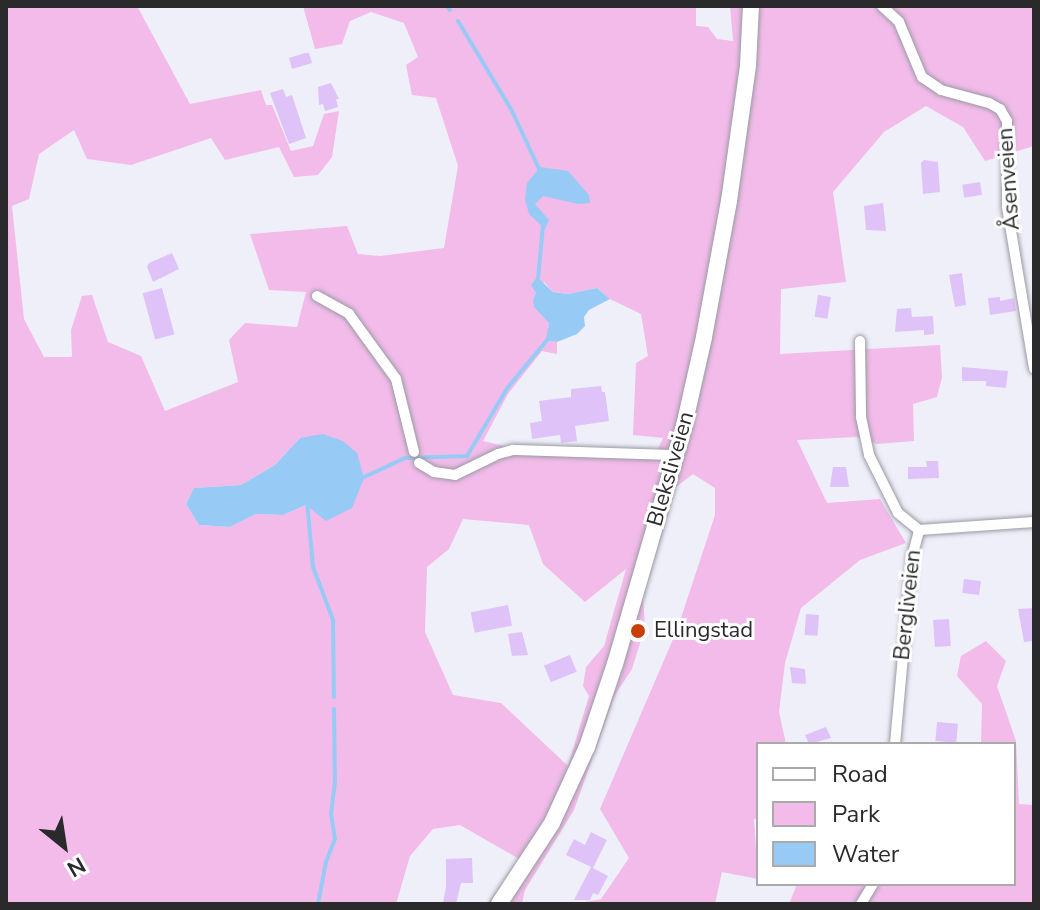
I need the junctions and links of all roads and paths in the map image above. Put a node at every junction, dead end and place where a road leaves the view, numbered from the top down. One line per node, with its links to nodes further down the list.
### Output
1 (751, 6): 6 (main road, Bleksliveien)
2 (882, 6): 5 (street, Åsenveien)
3 (317, 296): 6 (street)
4 (860, 341): 8 (street, Bergliveien)
5 (1034, 369)
6 (675, 455): 11 (main road, Bleksliveien)
7 (1034, 522): 8 (street)
8 (919, 530): 9 (street, Bergliveien)
9 (895, 742)
10 (872, 886): 12 (street)
11 (499, 904)
12 (861, 904)

